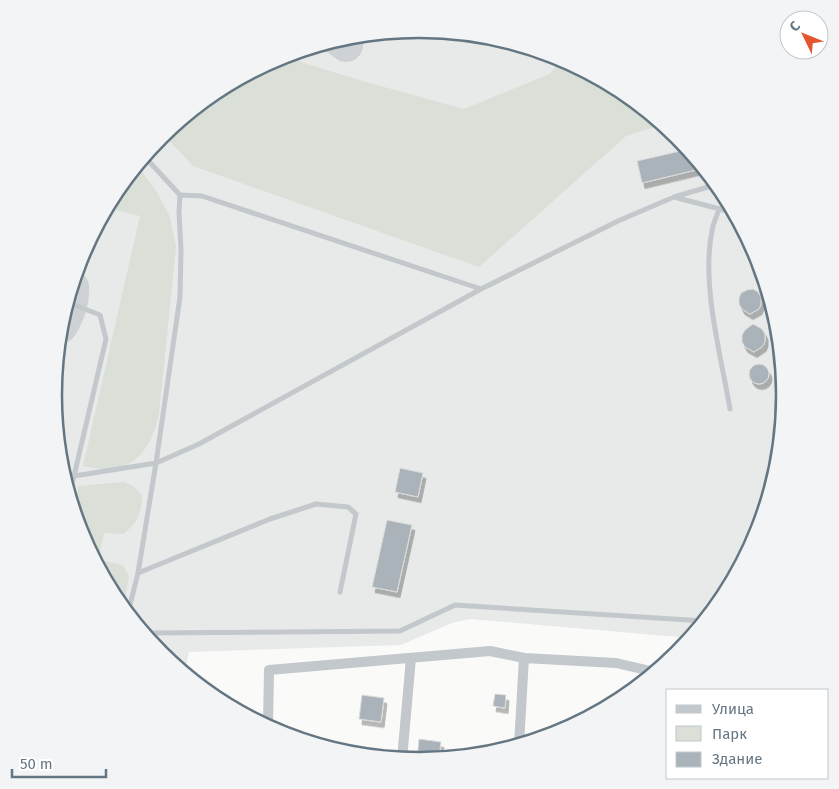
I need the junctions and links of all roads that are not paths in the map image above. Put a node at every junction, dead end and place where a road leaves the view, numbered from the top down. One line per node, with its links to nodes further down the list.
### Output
1 (149, 161): 3 (lane)
2 (709, 186): 4 (lane)
3 (180, 195): 7 (lane); 10 (lane)
4 (674, 196): 5 (lane); 7 (lane)
5 (719, 208): 6 (lane); 9 (lane)
6 (725, 210)
7 (481, 289): 10 (lane)
8 (74, 305): 11 (lane)
9 (730, 409)
10 (156, 463): 11 (lane); 13 (lane)
11 (74, 476): 12 (lane)
12 (73, 479)
13 (138, 573): 14 (lane); 15 (lane)
14 (340, 592)
15 (130, 604)
16 (695, 621): 17 (lane)
17 (154, 633)
18 (411, 658): 19 (street); 21 (street); 23 (street)
19 (524, 658): 20 (street); 22 (street)
20 (647, 670)
21 (268, 718)
22 (519, 737)
23 (403, 751)

